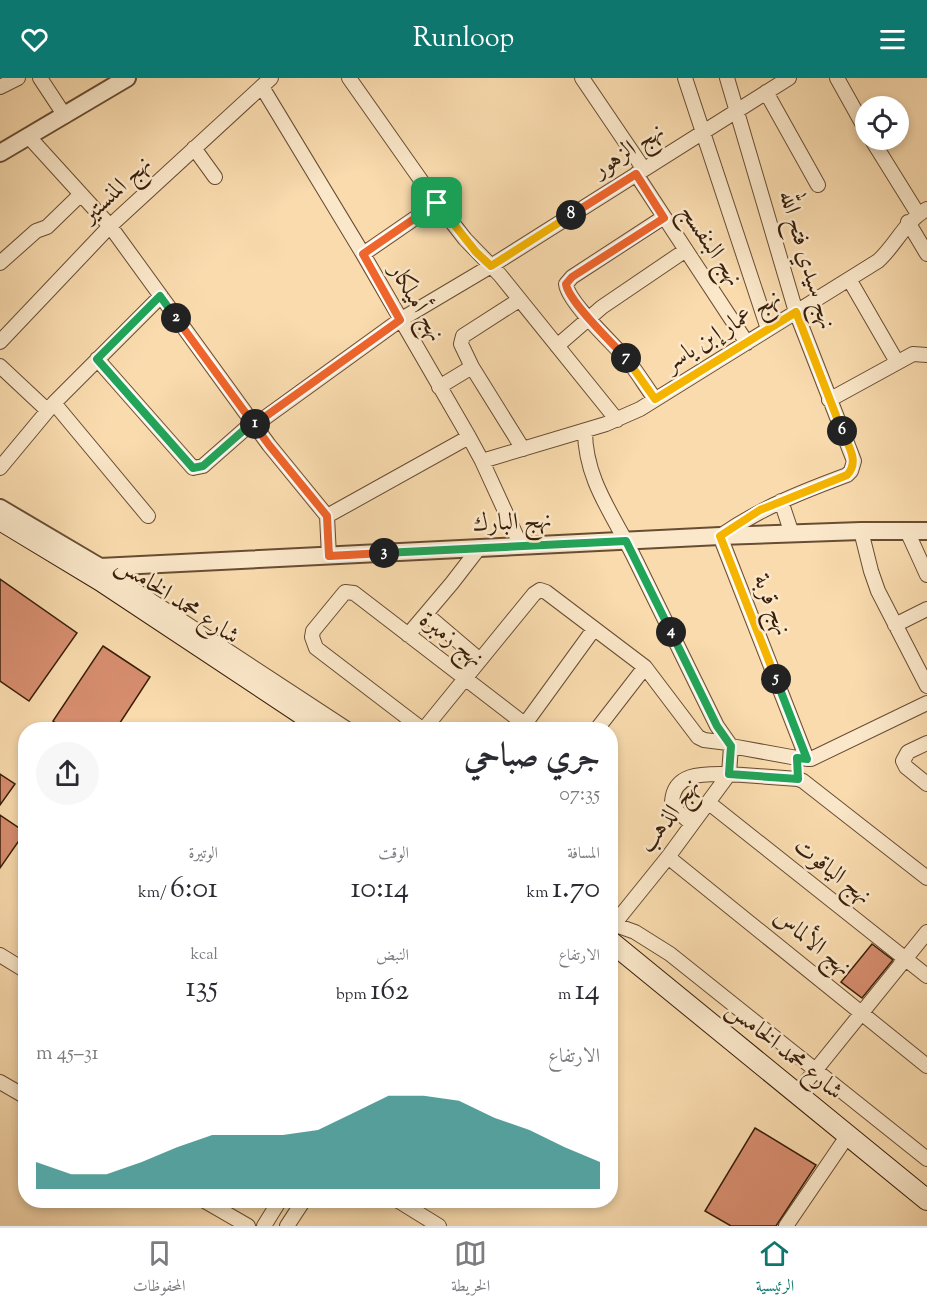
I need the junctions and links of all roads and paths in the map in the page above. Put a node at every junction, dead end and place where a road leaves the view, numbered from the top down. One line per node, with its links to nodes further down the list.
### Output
1 (18, 78): 11 (street)
2 (40, 78): 15 (street)
3 (127, 78): 15 (street)
4 (349, 78): 25 (street)
5 (582, 78): 21 (street, نهج البنفسج)
6 (685, 78): 16 (street)
7 (727, 78): 13 (street, نهج سيدي فتح الله)
8 (789, 78): 12 (street, نهج الزهور)
9 (837, 78): 14 (street)
10 (267, 82): 18 (street, نهج المنستير); 30 (street, نهج أميلكار)
11 (0, 87)
12 (766, 92): 13 (street, نهج الزهور); 23 (street)
13 (737, 110): 16 (street, نهج الزهور); 37 (street, نهج سيدي فتح الله)
14 (855, 110)
15 (65, 116): 17 (street)
16 (702, 131): 21 (street, نهج الزهور); 40 (street)
17 (29, 137): 20 (street); 24 (street)
18 (194, 148): 22 (street); 28 (street, نهج المنستير)
19 (878, 150): 26 (street)
20 (0, 153)
21 (639, 171): 27 (street, نهج البنفسج); 33 (street, نهج الزهور)
22 (215, 177)
23 (818, 185)
24 (81, 194): 28 (street); 32 (street)
25 (437, 203): 30 (street); 33 (street)
26 (918, 215): 31 (street); 34 (street, نهج عمار إبن ياسر)
27 (664, 218): 29 (street, نهج البنفسج); 38 (street)
28 (110, 226): 35 (street); 41 (street, نهج المنستير)
29 (686, 250): 38 (street); 42 (street, نهج البنفسج)
30 (363, 254): 39 (street, نهج أميلكار)
31 (927, 255)
32 (0, 264)
33 (491, 266): 36 (street); 39 (street, نهج الزهور)
34 (849, 279): 37 (street, نهج عمار إبن ياسر); 46 (street)
35 (160, 296): 45 (street); 54 (street)
36 (519, 300): 43 (street); 48 (street)
37 (796, 312): 40 (street, نهج عمار إبن ياسر); 51 (street, نهج سيدي فتح الله)
38 (589, 318): 43 (street); 50 (street)
39 (400, 320): 49 (street, نهج أميلكار); 54 (street, نهج الزهور)
40 (768, 329): 42 (street, نهج عمار إبن ياسر)
41 (0, 342)
42 (747, 343): 50 (street, نهج عمار إبن ياسر)
43 (557, 346): 53 (street)
44 (927, 355): 46 (street)
45 (97, 359): 52 (street); 54 (street, نهج الزهور)
46 (897, 362): 51 (street)
47 (0, 366): 52 (street)
48 (472, 367): 49 (street); 57 (street)
49 (439, 387): 56 (street, نهج أميلكار)
50 (655, 399): 53 (street, نهج عمار إبن ياسر)
51 (830, 400): 60 (street, نهج سيدي فتح الله)
52 (50, 406): 59 (street); 62 (street)
53 (617, 420): 55 (street, نهج عمار إبن ياسر)
54 (254, 423): 63 (street)
55 (585, 431): 57 (street, نهج عمار إبن ياسر); 70 (street)
56 (469, 437): 58 (street, نهج أميلكار); 63 (street)
57 (523, 449): 58 (street, نهج عمار إبن ياسر)
58 (482, 461): 71 (street, نهج أميلكار)
59 (0, 468)
60 (781, 501): 68 (street); 69 (street)
61 (0, 508): 74 (street)
62 (148, 516)
63 (327, 516): 73 (street)
64 (0, 520): 86 (main road, شارع محمد الخامس)
65 (861, 531): 66 (street, نهج البارك); 68 (street, نهج البارك); 78 (street)
66 (907, 531): 67 (street, نهج البارك); 75 (street)
67 (927, 531)
68 (792, 534): 69 (street, نهج البارك)
69 (720, 536): 70 (street, نهج البارك); 95 (street, نهج قربة)
70 (626, 541): 71 (street, نهج البارك); 94 (street)
71 (521, 546): 72 (street, نهج البارك)
72 (479, 548): 73 (street, نهج البارك); 77 (street)
73 (329, 556): 74 (street, نهج البارك)
74 (100, 567): 87 (street)
75 (927, 575)
76 (927, 609): 78 (street)
77 (426, 614): 80 (street); 81 (street)
78 (895, 625): 84 (street)
79 (594, 628): 81 (street); 82 (street); 91 (street)
80 (408, 634): 83 (street, نهج زمبرة); 88 (street, نهج زمبرة)
81 (480, 660): 83 (street)
82 (645, 667): 92 (street); 94 (street)
83 (465, 680): 89 (street); 90 (street, نهج زمبرة)
84 (927, 686)
85 (927, 703): 95 (street)
86 (313, 722)
87 (336, 722)
88 (414, 722)
89 (429, 722)
90 (521, 722)
91 (531, 722)
92 (602, 722)
93 (927, 743): 98 (street)
94 (730, 745): 95 (street); 96 (street)
95 (802, 759): 97 (street, نهج قربة)
96 (729, 774): 97 (street, نهج الذهب); 99 (street, نهج الذهب); 100 (street)
97 (798, 779): 102 (street, نهج الذهب)
98 (927, 784)
99 (709, 803): 100 (street, نهج الذهب); 108 (street, نهج الياقوت)
100 (692, 824): 101 (street, نهج الذهب)
101 (668, 857): 103 (street, نهج الذهب); 111 (street, نهج الألماس)
102 (927, 878)
103 (618, 921)
104 (618, 930): 113 (street)
105 (927, 932): 108 (street)
106 (618, 935): 116 (main road, شارع محمد الخامس)
107 (0, 955): 109 (street)
108 (906, 959): 110 (street, نهج الياقوت); 111 (street)
109 (18, 966)
110 (927, 976)
111 (862, 1012): 112 (street, نهج الألماس); 113 (street)
112 (927, 1066)
113 (815, 1069): 116 (street); 118 (street)
114 (0, 1082): 115 (street)
115 (18, 1092)
116 (796, 1093): 117 (main road, شارع محمد الخامس)
117 (848, 1135): 119 (main road, شارع محمد الخامس); 128 (street)
118 (927, 1159)
119 (927, 1200)
120 (217, 1208): 124 (street)
121 (275, 1208): 125 (street)
122 (299, 1208): 126 (street)
123 (411, 1208): 127 (street)
124 (248, 1226)
125 (264, 1226)
126 (287, 1226)
127 (439, 1226)
128 (786, 1226)

